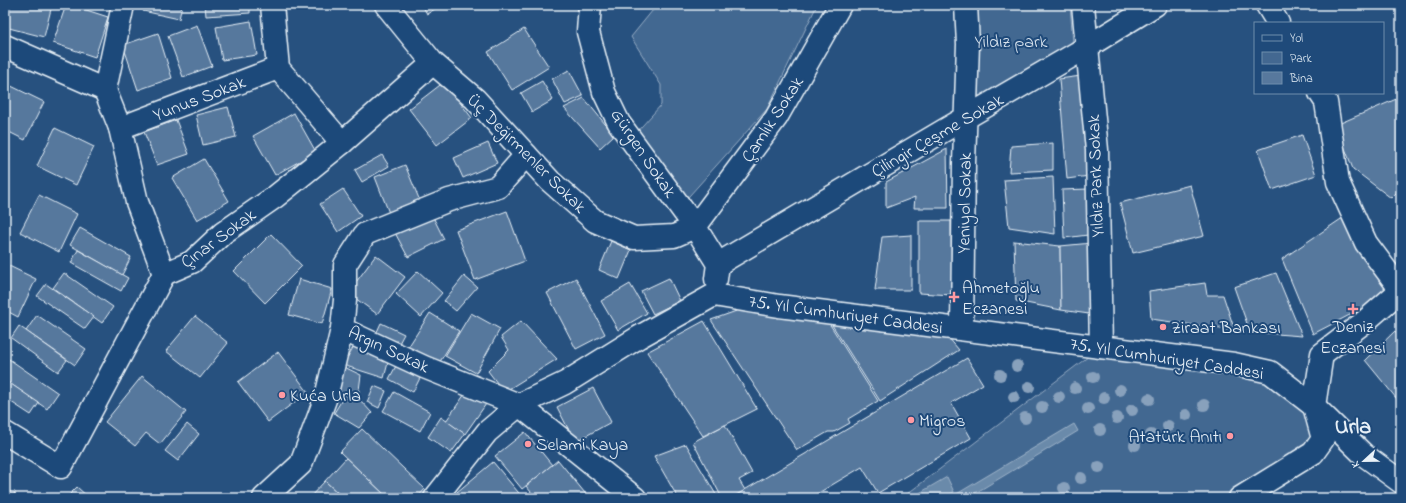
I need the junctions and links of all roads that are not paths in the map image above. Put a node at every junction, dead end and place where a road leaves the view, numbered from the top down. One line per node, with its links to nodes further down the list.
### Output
1 (123, 5): 15 (street)
2 (272, 5): 14 (street)
3 (386, 5): 13 (street, Üç Değirmenler Sokak)
4 (590, 5): 21 (street, Gürgen Sokak)
5 (840, 5): 21 (street, Çamlık Sokak)
6 (966, 5): 17 (street, Yeniyol Sokak)
7 (1083, 5): 12 (street, Yıldız Park Sokak)
8 (1155, 5): 12 (street, Çilingir Çeşme Sokak)
9 (1267, 5): 10 (street)
10 (1277, 22)
11 (5, 46): 15 (street)
12 (1087, 47): 17 (street, Çilingir Çeşme Sokak); 28 (street, Yıldız Park Sokak)
13 (433, 63): 19 (street, Çınar Sokak); 20 (street, Üç Değirmenler Sokak)
14 (278, 68): 18 (street, Yunus Sokak); 19 (street)
15 (105, 90): 18 (street)
16 (1321, 94): 24 (street)
17 (966, 118): 22 (street, Çilingir Çeşme Sokak); 27 (street, Yeniyol Sokak)
18 (120, 128): 23 (street)
19 (342, 143): 23 (street, Çınar Sokak)
20 (526, 155): 21 (street, Üç Değirmenler Sokak); 26 (street, Argın Sokak)
21 (695, 227): 22 (street)
22 (718, 264): 25 (street)
23 (164, 274): 31 (street, Çınar Sokak)
24 (1401, 290): 30 (street)
25 (714, 295): 27 (street, 75. Yıl Cumhuriyet Caddesi); 29 (street)
26 (342, 329): 29 (street, Argın Sokak); 33 (street)
27 (962, 329): 28 (street, 75. Yıl Cumhuriyet Caddesi)
28 (1100, 347): 30 (street, 75. Yıl Cumhuriyet Caddesi)
29 (519, 405): 34 (street); 35 (street, Argın Sokak)
30 (1314, 406): 32 (street, 75. Yıl Cumhuriyet Caddesi); 36 (street)
31 (5, 433)
32 (1401, 482)
33 (264, 498)
34 (435, 498)
35 (635, 498)
36 (1240, 498)

